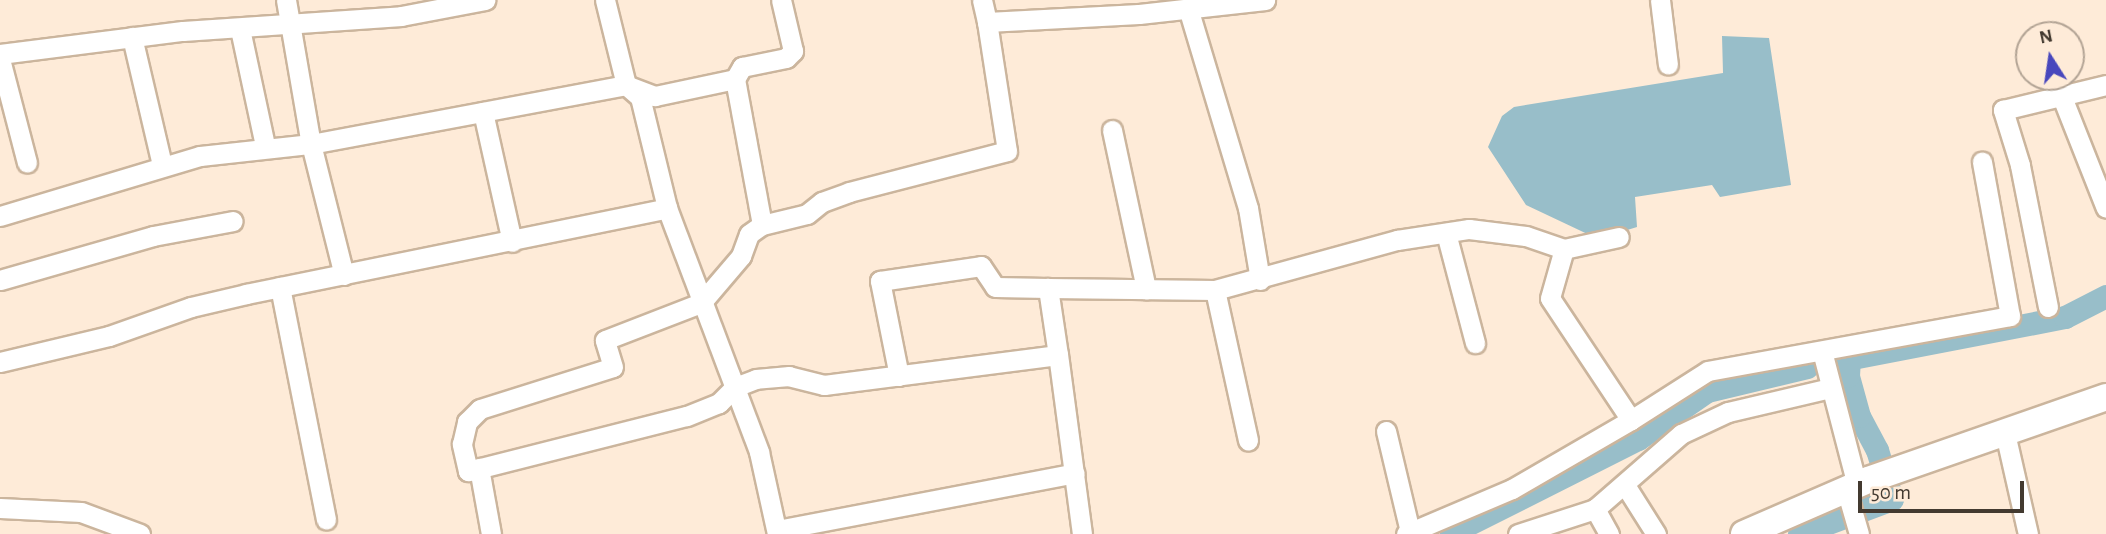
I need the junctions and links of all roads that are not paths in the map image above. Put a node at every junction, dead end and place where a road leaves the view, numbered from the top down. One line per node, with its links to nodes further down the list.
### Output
1 (286, 0): 11 (street)
2 (485, 0): 11 (street)
3 (605, 0): 17 (street)
4 (781, 0): 16 (street)
5 (982, 0): 10 (street)
6 (1265, 0): 8 (street)
7 (1660, 0): 15 (street)
8 (1188, 8): 9 (street); 38 (street)
9 (1085, 9): 10 (street)
10 (987, 22): 31 (street)
11 (287, 26): 12 (street); 22 (street)
12 (240, 29): 13 (street); 23 (street)
13 (132, 37): 14 (street); 26 (street)
14 (0, 56): 25 (street)
15 (1668, 65)
16 (735, 79): 17 (street); 31 (street)
17 (626, 85): 20 (street); 27 (street)
18 (2106, 85): 19 (street)
19 (2062, 97): 28 (street); 44 (street)
20 (484, 112): 22 (street); 34 (street)
21 (1112, 130): 41 (street)
22 (311, 144): 23 (street); 36 (street)
23 (265, 146): 26 (street)
24 (1982, 162): 46 (street)
25 (27, 163)
26 (162, 165): 29 (street)
27 (667, 208): 34 (street); 43 (street)
28 (2106, 208)
29 (0, 216)
30 (233, 221): 37 (street)
31 (762, 225): 43 (street)
32 (1447, 233): 35 (street); 38 (street); 45 (street)
33 (1619, 237): 35 (street)
34 (512, 242): 36 (street)
35 (1564, 249): 53 (street)
36 (344, 275): 39 (street)
37 (0, 280)
38 (1260, 281): 42 (street)
39 (280, 287): 48 (street); 63 (street)
40 (1048, 288): 41 (street); 47 (street); 49 (street)
41 (1146, 289): 42 (street)
42 (1215, 290): 56 (street)
43 (701, 303): 50 (street); 57 (street)
44 (2048, 307)
45 (1475, 343)
46 (1822, 352): 51 (street); 53 (street)
47 (1058, 355): 49 (street); 58 (street)
48 (0, 362)
49 (899, 376): 50 (street)
50 (735, 387): 57 (street); 65 (street)
51 (1830, 388): 59 (street); 60 (street)
52 (2106, 397): 55 (main road)
53 (1631, 420): 66 (street)
54 (1386, 431): 66 (street)
55 (2005, 432): 60 (main road); 74 (street)
56 (1248, 440)
57 (479, 468): 68 (street)
58 (1075, 473): 65 (street); 69 (street)
59 (1625, 485): 62 (street); 72 (street)
60 (1855, 489): 64 (street); 73 (main road)
61 (0, 508): 67 (street)
62 (1595, 509): 70 (street); 71 (street)
63 (326, 519)
64 (1858, 530)
65 (777, 532)
66 (1415, 532)
67 (141, 534)
68 (491, 534)
69 (1082, 534)
70 (1518, 534)
71 (1609, 534)
72 (1656, 534)
73 (1744, 534)
74 (2028, 534)

